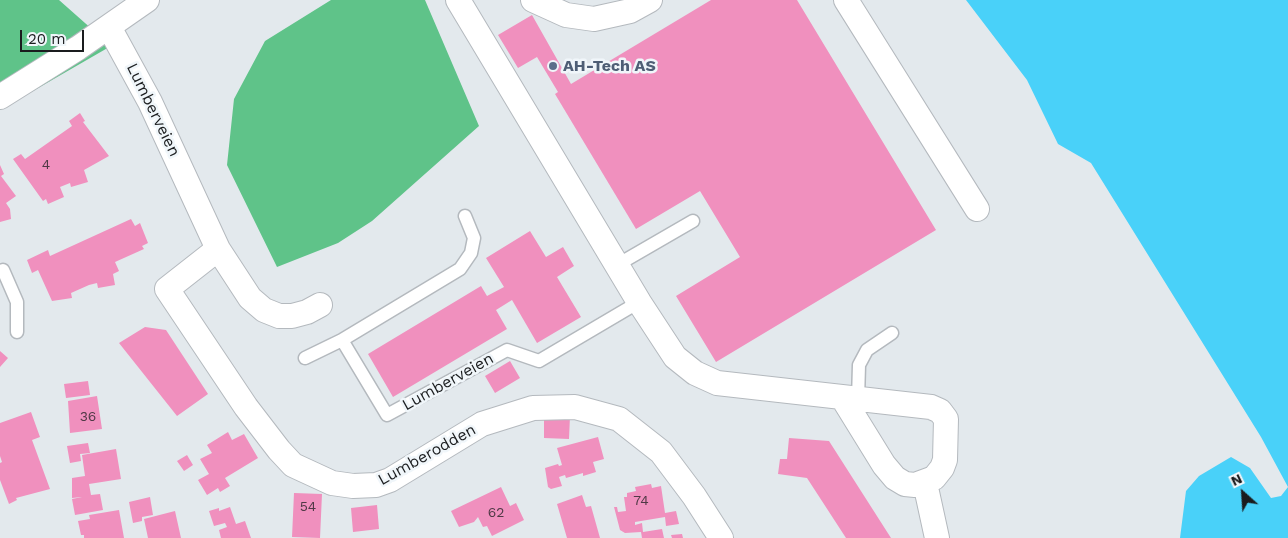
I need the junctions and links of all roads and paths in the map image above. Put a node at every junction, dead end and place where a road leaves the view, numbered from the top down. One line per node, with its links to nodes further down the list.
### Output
1 (146, 0): 6 (street)
2 (458, 0): 12 (street)
3 (532, 0): 4 (street)
4 (650, 0)
5 (846, 0): 8 (street)
6 (109, 27): 7 (street); 11 (street, Lumberveien)
7 (0, 97)
8 (977, 209)
9 (465, 216): 18 (lane)
10 (693, 221): 12 (lane)
11 (218, 248): 15 (street, Lumberveien); 22 (street, Lumberodden)
12 (617, 265): 14 (street)
13 (3, 270): 16 (lane)
14 (639, 302): 18 (lane, Lumberveien); 20 (street)
15 (320, 304)
16 (17, 332)
17 (892, 333): 20 (lane)
18 (342, 340): 19 (lane)
19 (306, 358)
20 (850, 398): 21 (street); 21 (street)
21 (925, 483): 23 (street)
22 (721, 538)
23 (937, 538)

